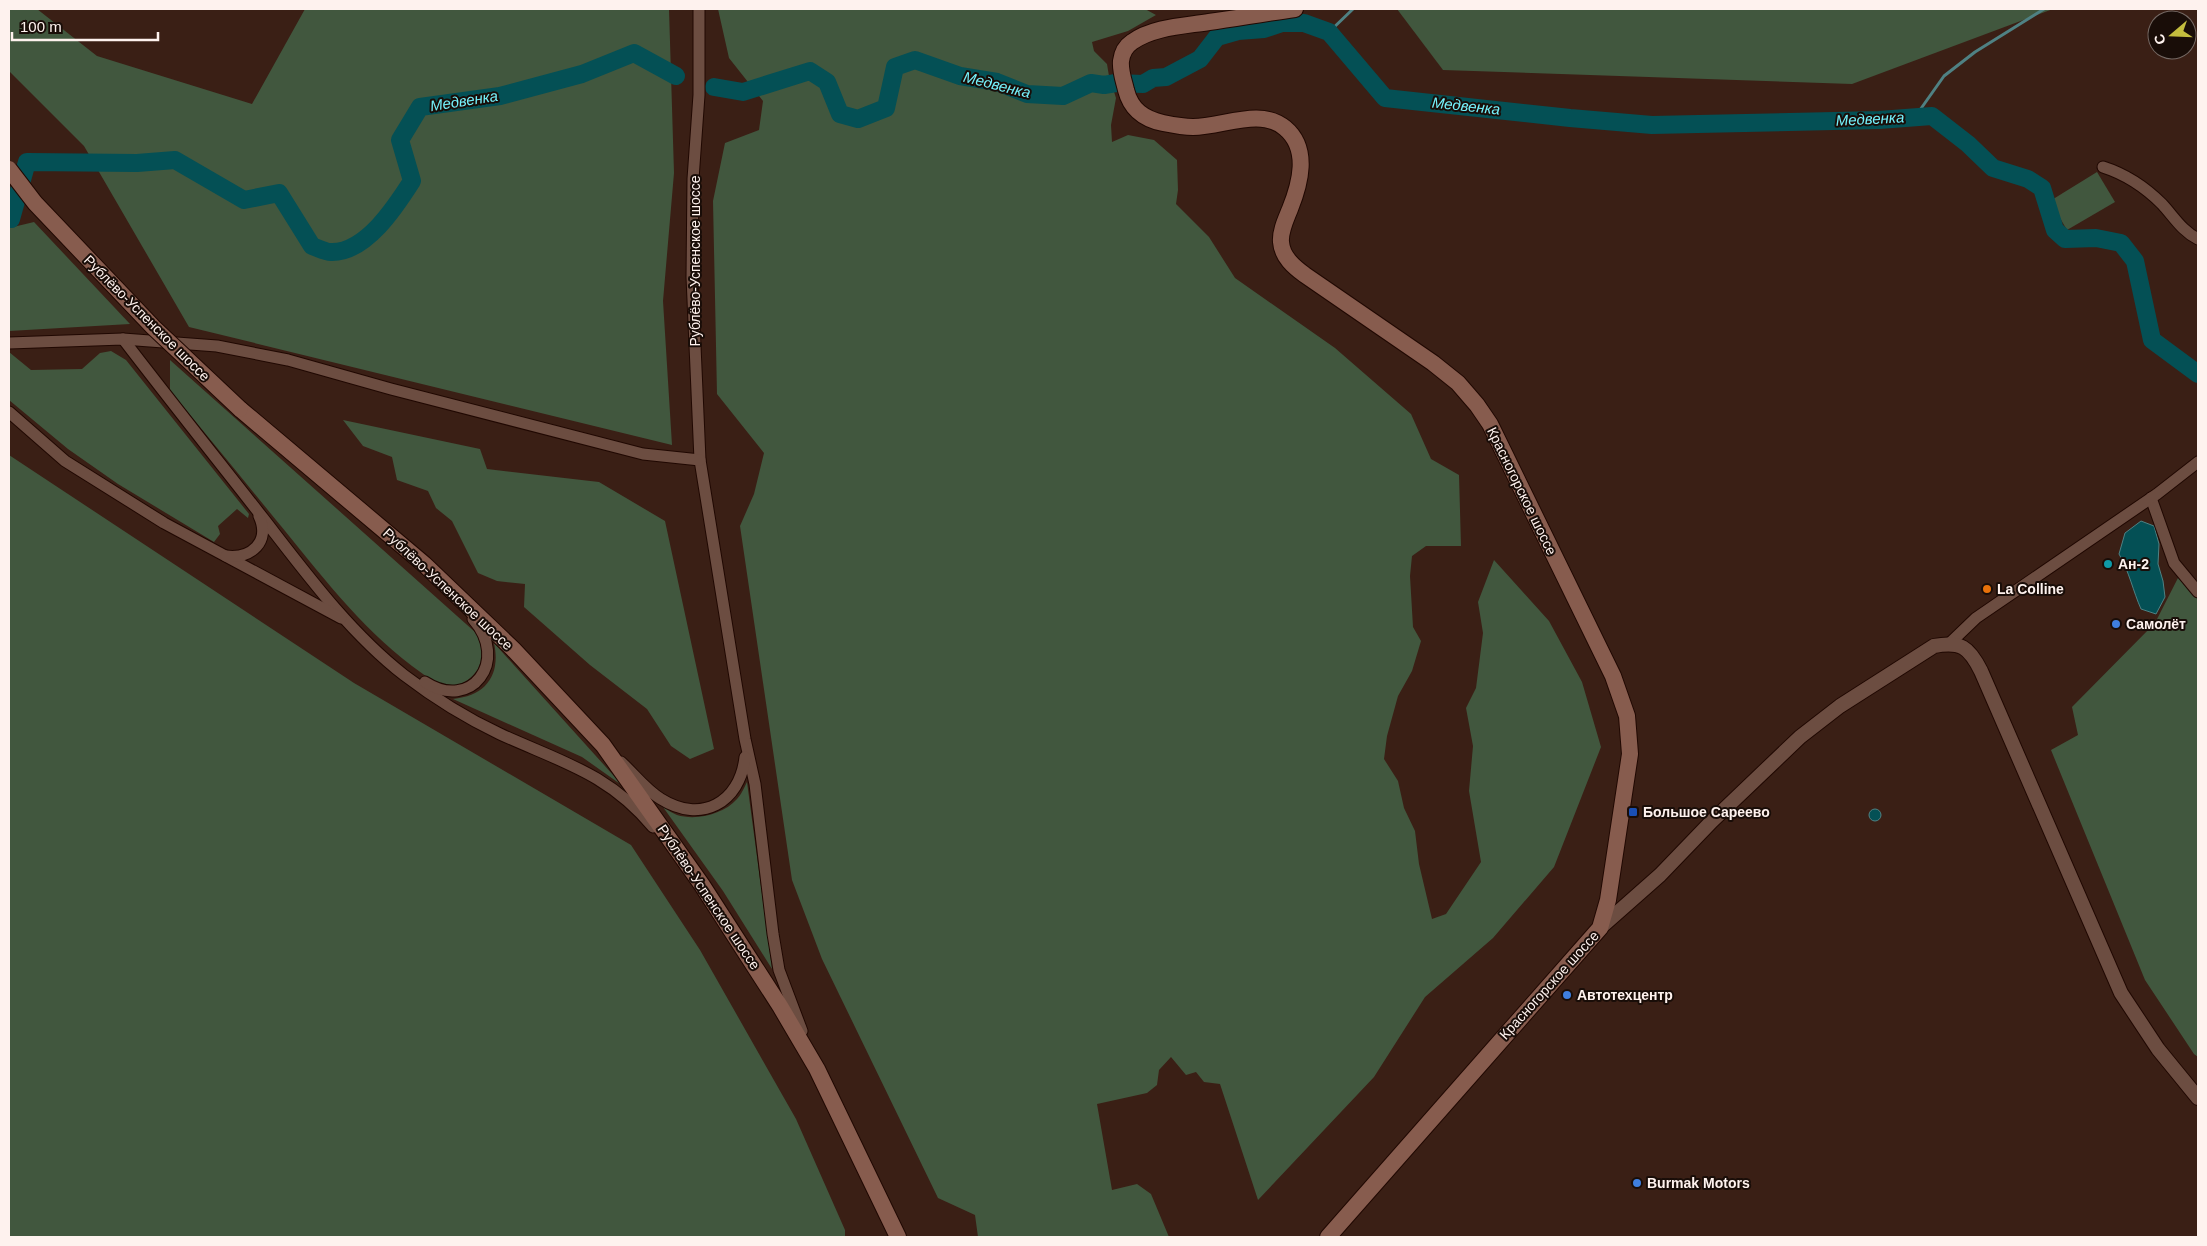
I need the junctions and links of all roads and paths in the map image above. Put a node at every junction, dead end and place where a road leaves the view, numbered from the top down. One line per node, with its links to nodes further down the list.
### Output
1 (699, 9): 9 (street, Рублёво-Успенское шоссе)
2 (1295, 9): 22 (main road, Красногорское шоссе)
3 (2103, 167): 5 (street)
4 (9, 169): 14 (main road, Рублёво-Успенское шоссе, bridge)
5 (2198, 239)
6 (123, 339): 7 (street); 9 (street); 12 (street)
7 (9, 342)
8 (9, 412): 13 (street)
9 (700, 460): 20 (street, Рублёво-Успенское шоссе)
10 (2198, 462): 11 (street)
11 (2151, 498): 15 (street); 17 (street)
12 (255, 508): 13 (street); 16 (street)
13 (222, 555): 16 (street)
14 (424, 564): 18 (street); 19 (main road, Рублёво-Успенское шоссе)
15 (2198, 592)
16 (349, 622): 18 (street)
17 (1950, 643): 22 (street); 24 (street)
18 (377, 651): 21 (street)
19 (603, 745): 20 (street); 21 (main road, Рублёво-Успенское шоссе)
20 (747, 746): 23 (street, Рублёво-Успенское шоссе)
21 (702, 885): 23 (main road, Рублёво-Успенское шоссе)
22 (1600, 928): 26 (main road, Красногорское шоссе)
23 (817, 1069): 25 (main road, Рублёво-Успенское шоссе)
24 (2198, 1098)
25 (898, 1237)
26 (1328, 1237)

